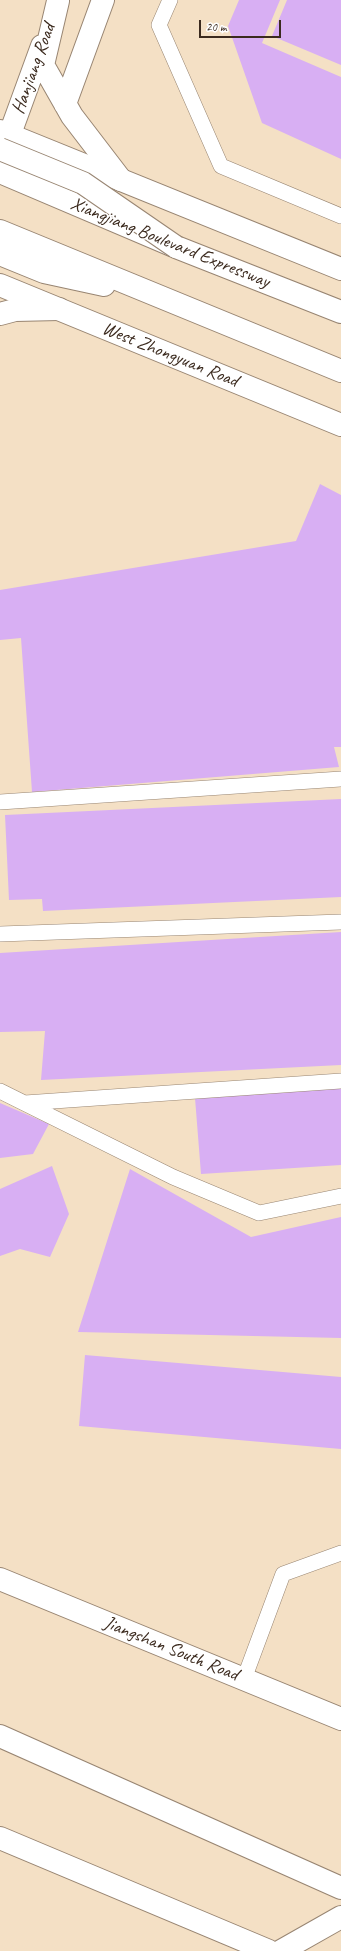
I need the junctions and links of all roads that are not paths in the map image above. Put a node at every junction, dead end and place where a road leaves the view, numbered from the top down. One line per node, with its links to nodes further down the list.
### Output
1 (103, 0): 4 (main road)
2 (170, 0): 9 (lane)
3 (58, 1): 4 (main road); 5 (main road, Hanjiang Road)
4 (66, 104): 8 (main road)
5 (3, 138): 6 (main road, Hanjiang Road); 8 (main road); 11 (main road, bridge)
6 (0, 159)
7 (0, 172): 11 (main road, Xiangjiang Boulevard Expressway, bridge)
8 (121, 180): 13 (main road)
9 (341, 216)
10 (0, 231): 15 (main road)
11 (176, 247): 17 (main road, Xiangjiang Boulevard Expressway)
12 (0, 254): 15 (main road)
13 (341, 269)
14 (0, 285): 16 (main road, West Zhongyuan Road)
15 (156, 296): 19 (main road)
16 (59, 309): 18 (main road); 20 (main road, West Zhongyuan Road)
17 (341, 312)
18 (0, 314)
19 (341, 371)
20 (341, 425)
21 (341, 779): 22 (lane)
22 (0, 802)
23 (341, 922): 24 (lane)
24 (0, 934)
25 (341, 1081): 27 (lane)
26 (0, 1092): 27 (lane)
27 (24, 1104): 28 (lane)
28 (341, 1196)
29 (341, 1553): 31 (lane)
30 (0, 1579): 31 (main road, Jiangshan South Road)
31 (244, 1679): 32 (main road, Jiangshan South Road)
32 (341, 1719)
33 (0, 1736): 35 (main road)
34 (0, 1838): 37 (main road)
35 (341, 1888)
36 (341, 1917): 38 (main road)
37 (269, 1951)
38 (281, 1951)

